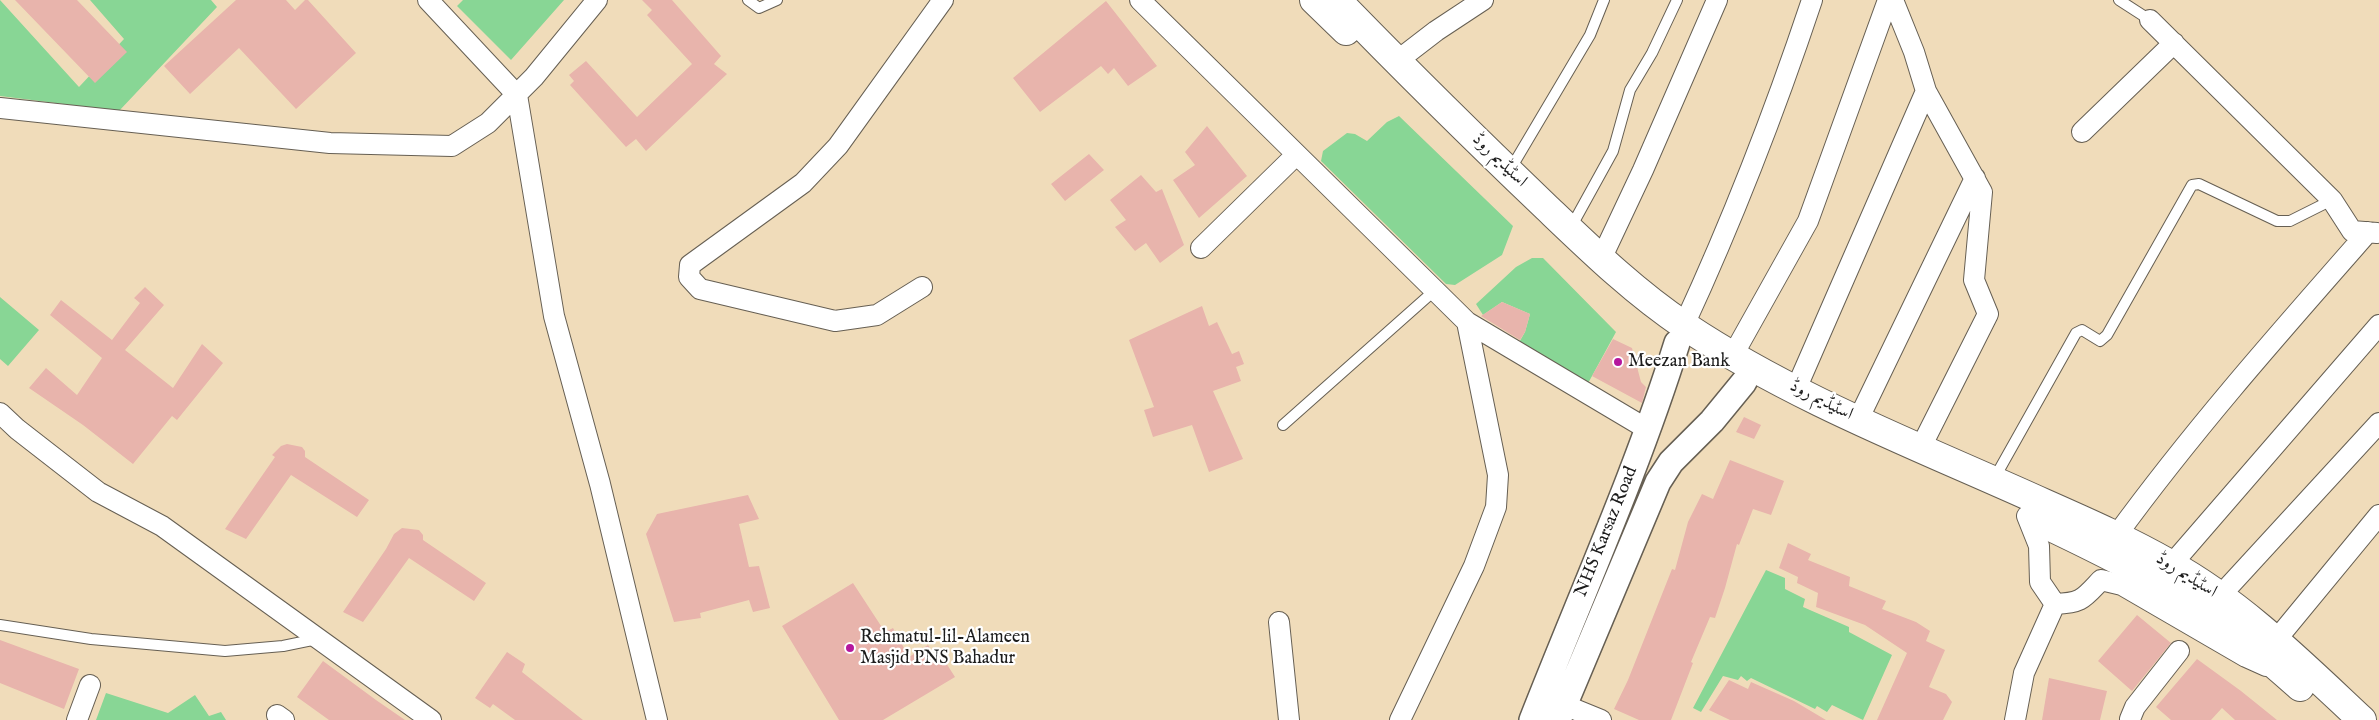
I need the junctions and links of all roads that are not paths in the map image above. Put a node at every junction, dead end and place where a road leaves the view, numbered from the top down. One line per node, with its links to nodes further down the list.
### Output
1 (428, 0): 21 (street)
2 (597, 0): 21 (street)
3 (748, 0): 4 (lane)
4 (777, 0)
5 (943, 0): 32 (street)
6 (1140, 0): 24 (street)
7 (1314, 0): 36 (main road, اسٹیڈیم روڈ)
8 (1338, 0): 19 (main road, اسٹیڈیم روڈ)
9 (1483, 0): 19 (street)
10 (1604, 0): 25 (lane)
11 (1677, 0): 28 (lane)
12 (1717, 0): 31 (street)
13 (1812, 0): 36 (street)
14 (1888, 0): 37 (street)
15 (1893, 0): 20 (street)
16 (2119, 0): 17 (lane)
17 (2150, 20): 18 (street)
18 (2174, 43): 23 (street); 27 (street)
19 (1397, 61): 25 (main road, اسٹیڈیم روڈ)
20 (1926, 90): 26 (street); 39 (street)
21 (517, 94): 22 (street); 66 (street)
22 (0, 108)
23 (2082, 132)
24 (1296, 155): 30 (street); 33 (street)
25 (1509, 172): 28 (main road, اسٹیڈیم روڈ)
26 (1975, 178): 41 (street); 45 (street)
27 (2332, 200): 29 (street); 47 (lane)
28 (1570, 229): 31 (main road, اسٹیڈیم روڈ)
29 (2374, 233): 51 (street)
30 (1201, 248)
31 (1602, 257): 36 (main road, اسٹیڈیم روڈ)
32 (922, 287)
33 (1434, 291): 34 (street); 43 (lane)
34 (1467, 322): 44 (street); 68 (street)
35 (2379, 325): 52 (street)
36 (1680, 334): 37 (main road, اسٹیڈیم روڈ); 38 (main road, اسٹیڈیم روڈ); 44 (street, NHS Karsaz Road)
37 (1733, 355): 39 (main road, اسٹیڈیم روڈ)
38 (1744, 382): 48 (street); 50 (main road, اسٹیڈیم روڈ)
39 (1796, 389): 41 (main road, اسٹیڈیم روڈ)
40 (0, 413): 57 (street)
41 (1858, 420): 45 (main road, اسٹیڈیم روڈ)
42 (2379, 423): 53 (street)
43 (1283, 425)
44 (1647, 429): 46 (street, NHS Karsaz Road)
45 (1921, 447): 47 (main road, اسٹیڈیم روڈ)
46 (1631, 472): 48 (street); 62 (street, NHS Karsaz Road)
47 (1994, 480): 51 (main road, اسٹیڈیم روڈ)
48 (1658, 482): 63 (street)
49 (2379, 515): 58 (street)
50 (2027, 516): 54 (street); 60 (main road, اسٹیڈیم روڈ)
51 (2116, 536): 52 (main road, اسٹیڈیم روڈ)
52 (2172, 564): 53 (main road, اسٹیڈیم روڈ)
53 (2220, 596): 58 (main road, اسٹیڈیم روڈ)
54 (2055, 604): 60 (street); 71 (street)
55 (1280, 622): 67 (street)
56 (0, 625): 57 (lane)
57 (320, 638): 65 (street)
58 (2276, 640): 75 (main road, اسٹیڈیم روڈ)
59 (2179, 651): 72 (street)
60 (2286, 675): 74 (main road, اسٹیڈیم روڈ)
61 (90, 685): 64 (street)
62 (1542, 696): 63 (street); 69 (street, NHS Karsaz Road)
63 (1561, 712): 70 (street)
64 (77, 720)
65 (431, 720)
66 (657, 720)
67 (1290, 720)
68 (1400, 720)
69 (1532, 720)
70 (1601, 720)
71 (2015, 720)
72 (2128, 720): 73 (street)
73 (2134, 720)
74 (2336, 720)
75 (2362, 720)

